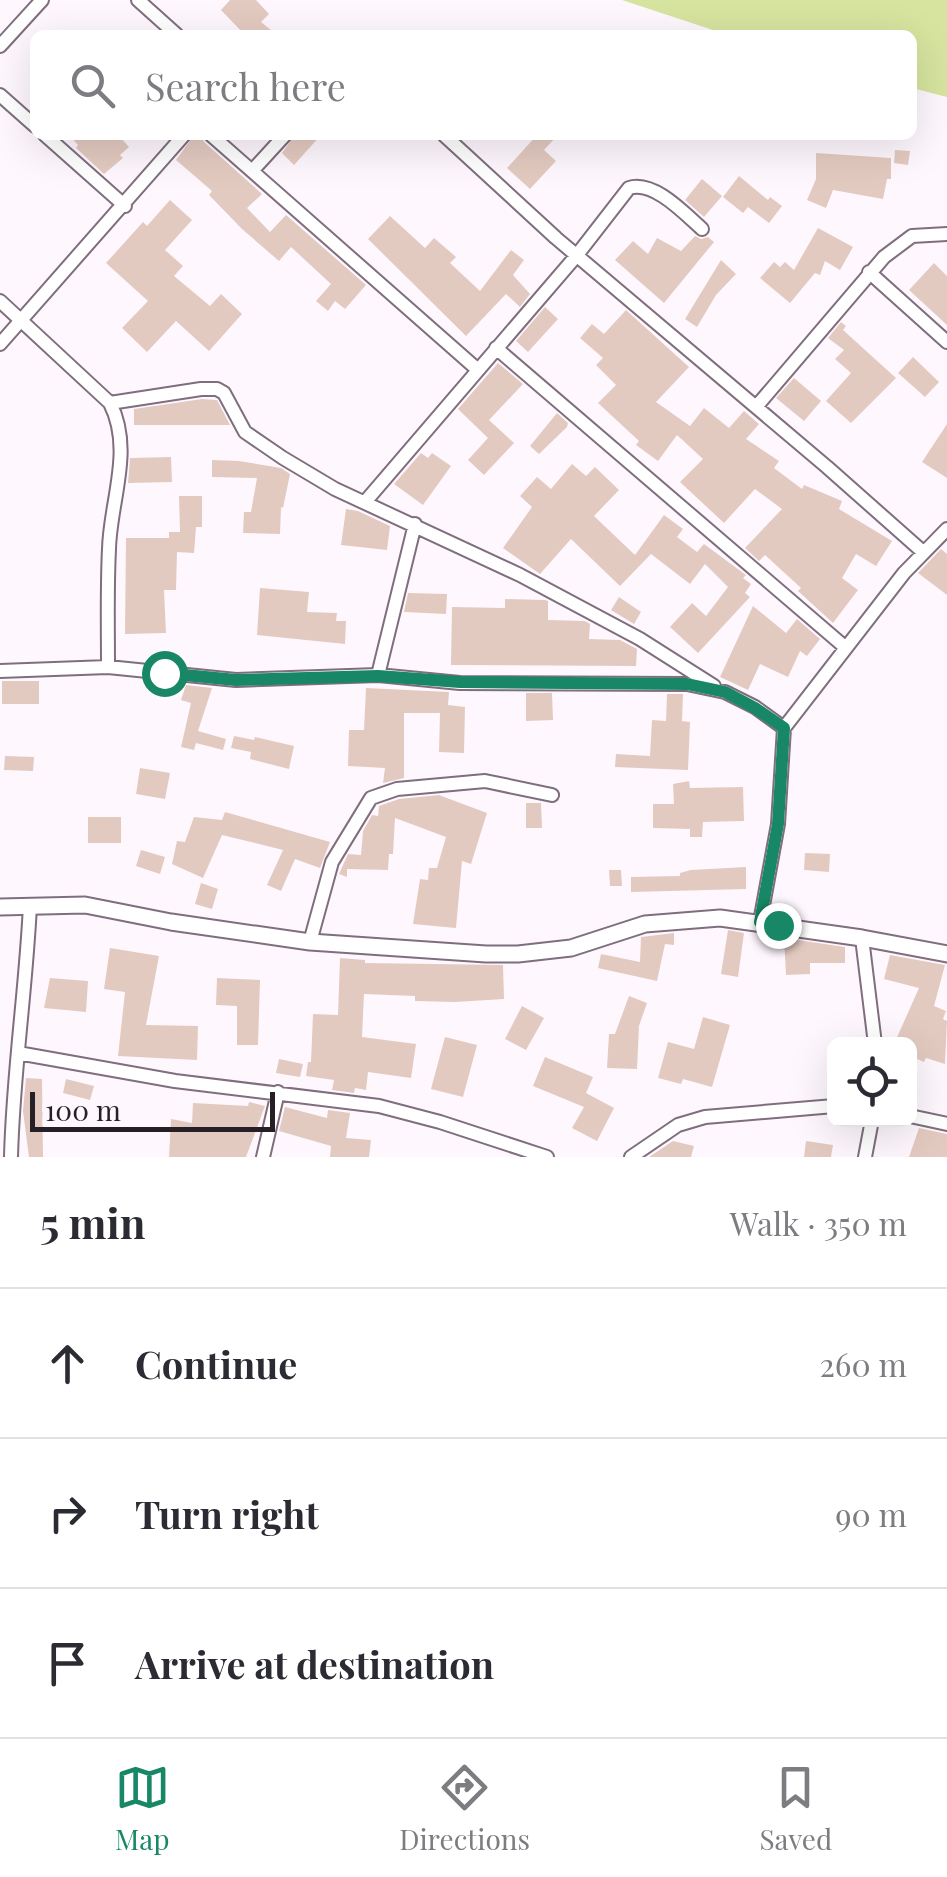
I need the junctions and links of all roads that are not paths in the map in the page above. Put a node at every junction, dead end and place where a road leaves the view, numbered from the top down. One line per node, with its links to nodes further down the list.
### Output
1 (42, 0): 4 (street)
2 (138, 0): 3 (street)
3 (171, 30)
4 (0, 46)
5 (0, 95): 6 (street)
6 (30, 122)
7 (51, 140): 13 (street)
8 (180, 140): 13 (street)
9 (217, 140): 12 (street)
10 (280, 140): 12 (street)
11 (450, 140): 16 (street)
12 (252, 171): 23 (street)
13 (125, 206): 19 (street)
14 (702, 228): 16 (street)
15 (947, 234): 17 (street)
16 (577, 254): 22 (street); 25 (street)
17 (869, 272): 20 (street); 25 (street)
18 (0, 301): 19 (street)
19 (22, 320): 21 (street); 24 (street)
20 (947, 342)
21 (0, 344)
22 (496, 348): 23 (street); 30 (street)
23 (478, 370): 26 (street)
24 (110, 403): 26 (street); 31 (street)
25 (756, 407): 29 (street)
26 (365, 502): 27 (street)
27 (414, 524): 33 (street); 34 (street)
28 (947, 529): 29 (street)
29 (922, 552): 30 (street)
30 (846, 648): 35 (street)
31 (108, 667): 32 (street); 33 (street)
32 (0, 671)
33 (378, 676): 34 (street)
34 (725, 692): 35 (street)
35 (784, 728): 39 (street)
36 (552, 795): 41 (street)
37 (30, 906): 38 (street); 41 (street); 44 (street)
38 (0, 907)
39 (760, 922): 40 (street); 41 (street)
40 (862, 938): 42 (street); 43 (street)
41 (310, 942)
42 (947, 954)
43 (873, 1037)
44 (18, 1053): 45 (street); 50 (street)
45 (278, 1092): 51 (street); 52 (street)
46 (827, 1107): 53 (street)
47 (917, 1118): 48 (street)
48 (947, 1124)
49 (871, 1127): 54 (street)
50 (11, 1157)
51 (263, 1157)
52 (547, 1157)
53 (631, 1157)
54 (865, 1157)

